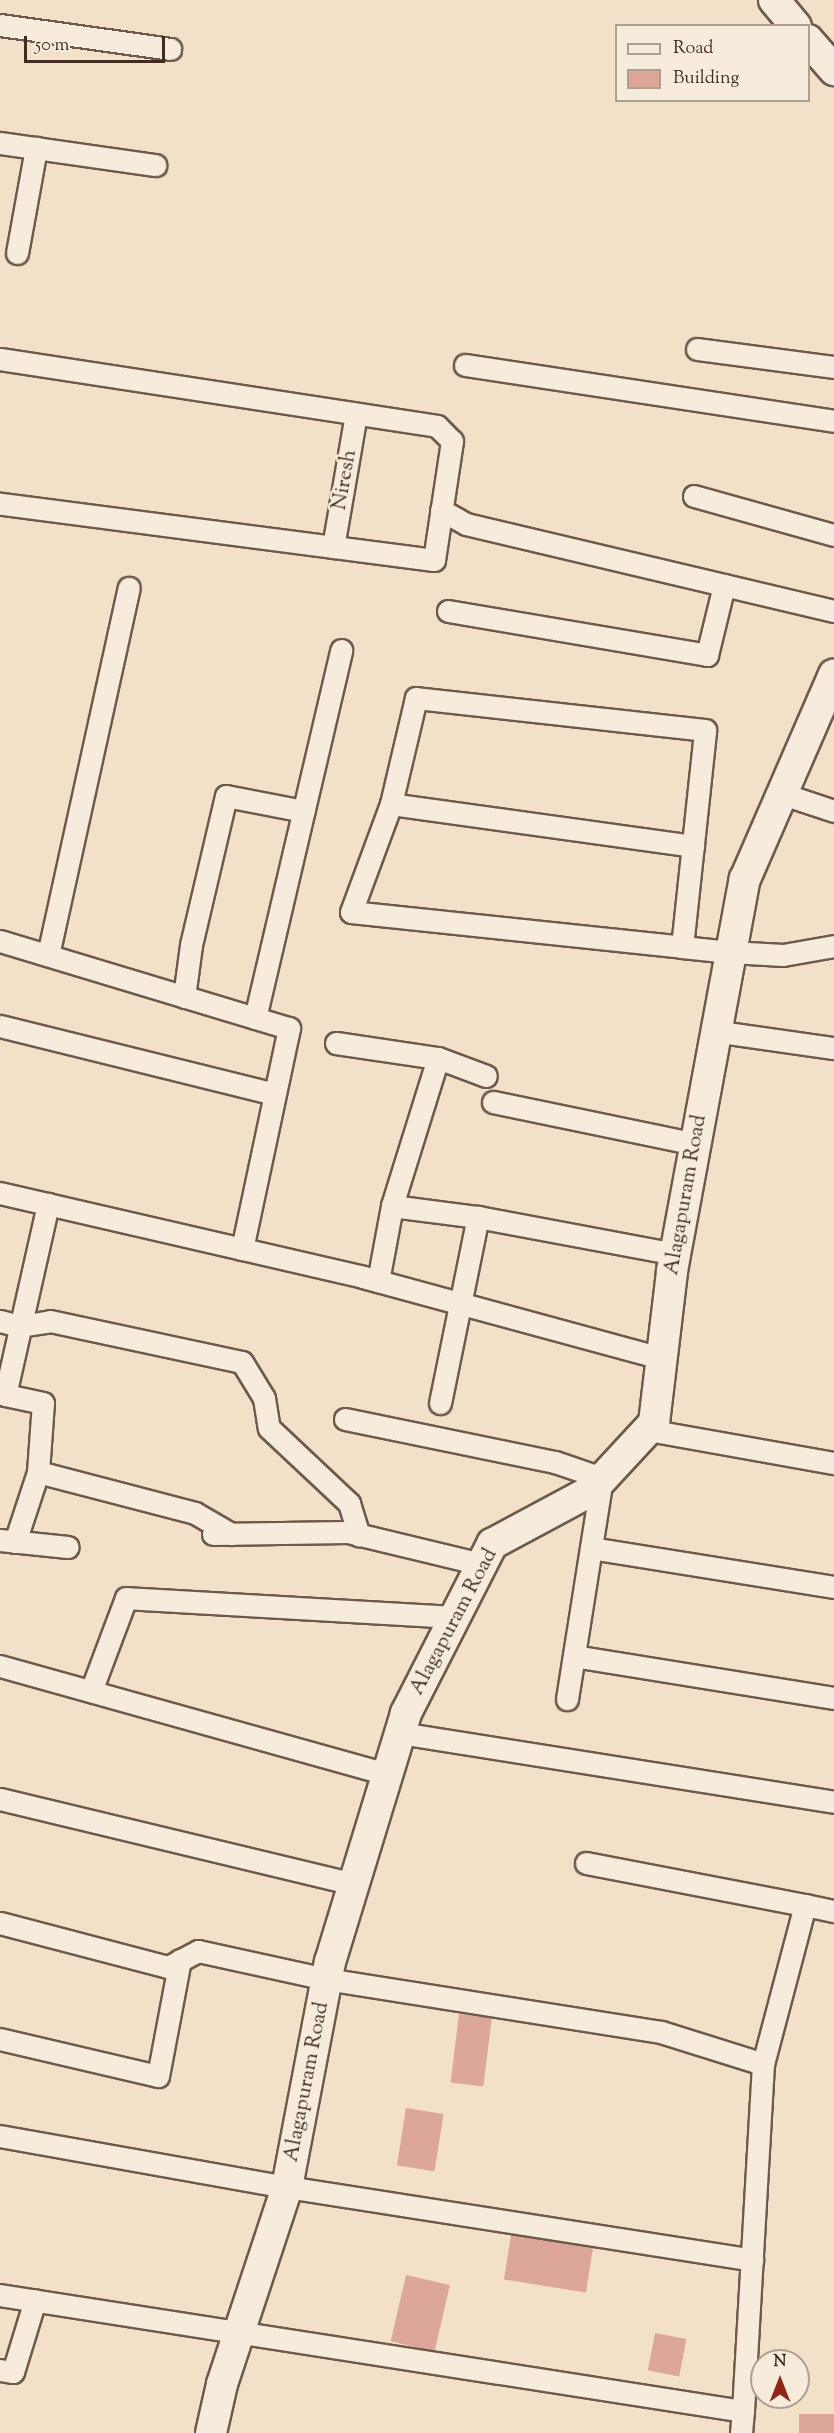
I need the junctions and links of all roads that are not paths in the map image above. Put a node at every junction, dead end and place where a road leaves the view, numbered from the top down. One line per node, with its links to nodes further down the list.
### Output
1 (774, 0): 2 (main road)
2 (794, 24)
3 (0, 25): 5 (street)
4 (810, 42): 6 (main road)
5 (170, 49)
6 (834, 70)
7 (0, 143): 8 (street)
8 (36, 148): 9 (street); 10 (street)
9 (155, 165)
10 (16, 253)
11 (697, 349): 14 (street)
12 (0, 358): 15 (street)
13 (465, 365): 16 (street)
14 (834, 367)
15 (356, 414): 19 (street); 21 (street, Niresh)
16 (834, 421)
17 (694, 496): 20 (street)
18 (0, 504): 21 (street)
19 (441, 510): 21 (street); 22 (street)
20 (834, 535)
21 (333, 547)
22 (724, 585): 24 (street); 25 (street)
23 (129, 588): 37 (street)
24 (448, 611)
25 (834, 611)
26 (341, 650): 30 (street)
27 (834, 674): 28 (main road, Alagapuram Road)
28 (783, 794): 31 (street); 36 (main road, Alagapuram Road)
29 (391, 804): 32 (street); 32 (street); 35 (street)
30 (304, 810): 38 (street); 39 (street)
31 (834, 811)
32 (693, 846): 35 (street)
33 (0, 940): 37 (street)
34 (834, 946): 36 (street)
35 (682, 947): 36 (street)
36 (730, 952): 41 (main road, Alagapuram Road)
37 (48, 955): 38 (street)
38 (184, 996): 39 (street)
39 (255, 1018): 46 (street)
40 (0, 1026): 46 (street)
41 (714, 1031): 43 (street); 48 (main road, Alagapuram Road)
42 (336, 1043): 44 (street)
43 (834, 1048)
44 (438, 1058): 45 (street); 51 (street)
45 (486, 1076)
46 (274, 1094): 53 (street)
47 (493, 1102): 48 (street)
48 (695, 1144): 54 (main road, Alagapuram Road)
49 (0, 1193): 50 (street)
50 (48, 1204): 53 (street); 57 (street)
51 (392, 1206): 52 (street); 55 (street)
52 (478, 1217): 54 (street); 56 (street)
53 (242, 1249): 55 (street)
54 (675, 1254): 58 (main road, Alagapuram Road)
55 (378, 1281): 56 (street)
56 (460, 1303): 58 (street); 59 (street)
57 (10, 1324): 63 (street); 65 (street)
58 (662, 1358): 61 (main road, Alagapuram Road)
59 (440, 1403)
60 (345, 1419): 64 (street)
61 (648, 1430): 62 (street); 64 (main road, Alagapuram Road)
62 (834, 1462)
63 (38, 1472): 65 (street); 66 (street)
64 (602, 1478): 68 (street); 69 (main road, Alagapuram Road)
65 (359, 1535): 69 (street)
66 (8, 1541): 67 (street)
67 (68, 1547)
68 (591, 1548): 70 (street); 72 (street)
69 (481, 1564): 71 (main road, Alagapuram Road)
70 (834, 1587)
71 (452, 1617): 74 (street); 77 (main road, Alagapuram Road)
72 (574, 1656): 75 (street); 76 (street)
73 (0, 1666): 74 (street)
74 (91, 1691): 78 (street)
75 (834, 1698)
76 (567, 1699)
77 (400, 1733): 78 (main road, Alagapuram Road); 80 (street)
78 (388, 1774): 82 (main road, Alagapuram Road)
79 (0, 1799): 82 (street)
80 (834, 1802)
81 (586, 1863): 83 (street)
82 (354, 1884): 87 (main road, Alagapuram Road)
83 (805, 1905): 84 (street); 89 (street)
84 (834, 1911)
85 (0, 1923): 86 (street)
86 (180, 1960): 87 (street); 88 (street)
87 (326, 1979): 89 (street); 91 (main road, Alagapuram Road)
88 (0, 2039)
89 (763, 2064): 92 (street)
90 (0, 2136): 91 (street)
91 (287, 2187): 92 (street); 95 (main road, Alagapuram Road)
92 (752, 2260): 97 (street)
93 (0, 2295): 94 (street)
94 (35, 2300): 95 (street); 96 (street)
95 (240, 2330): 97 (street); 98 (main road, Alagapuram Road)
96 (0, 2370)
97 (743, 2411): 99 (street)
98 (211, 2433)
99 (741, 2433)

